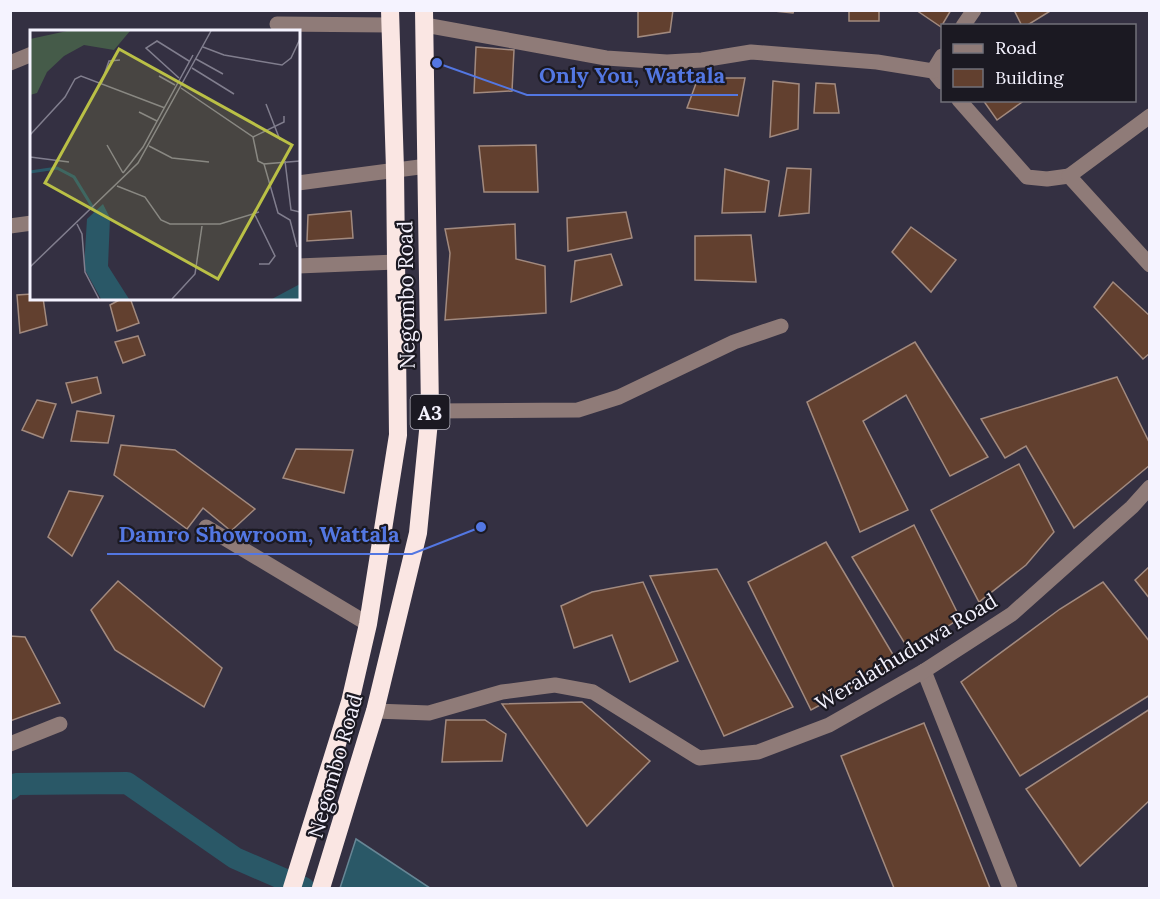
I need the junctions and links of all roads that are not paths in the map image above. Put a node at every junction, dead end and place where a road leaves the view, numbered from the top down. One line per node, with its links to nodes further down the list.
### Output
1 (974, 10): 5 (street)
2 (390, 18): 4 (street); 13 (highway, Negombo Road / A3)
3 (424, 18): 9 (street); 12 (highway, Negombo Road / A3)
4 (277, 24)
5 (964, 24)
6 (30, 55): 8 (street)
7 (941, 61): 9 (street)
8 (10, 63)
9 (938, 76)
10 (961, 102): 14 (street)
11 (1149, 116): 14 (street)
12 (427, 166): 13 (street); 22 (highway, Negombo Road / A3)
13 (395, 169): 15 (street); 18 (highway, Negombo Road / A3)
14 (1069, 176): 19 (street)
15 (300, 183)
16 (30, 223): 17 (street)
17 (10, 226)
18 (396, 262): 20 (street); 25 (highway, Negombo Road / A3)
19 (1149, 265)
20 (300, 266)
21 (781, 326): 22 (street)
22 (430, 411): 27 (highway, Negombo Road / A3)
23 (1149, 487): 26 (street, Weralathuduwa Road)
24 (206, 527): 25 (street)
25 (368, 624): 30 (highway, Negombo Road / A3)
26 (924, 671): 27 (street, Weralathuduwa Road); 32 (street)
27 (375, 711): 31 (highway, Negombo Road / A3)
28 (60, 723): 29 (street)
29 (10, 744)
30 (292, 888)
31 (321, 888)
32 (1010, 888)

